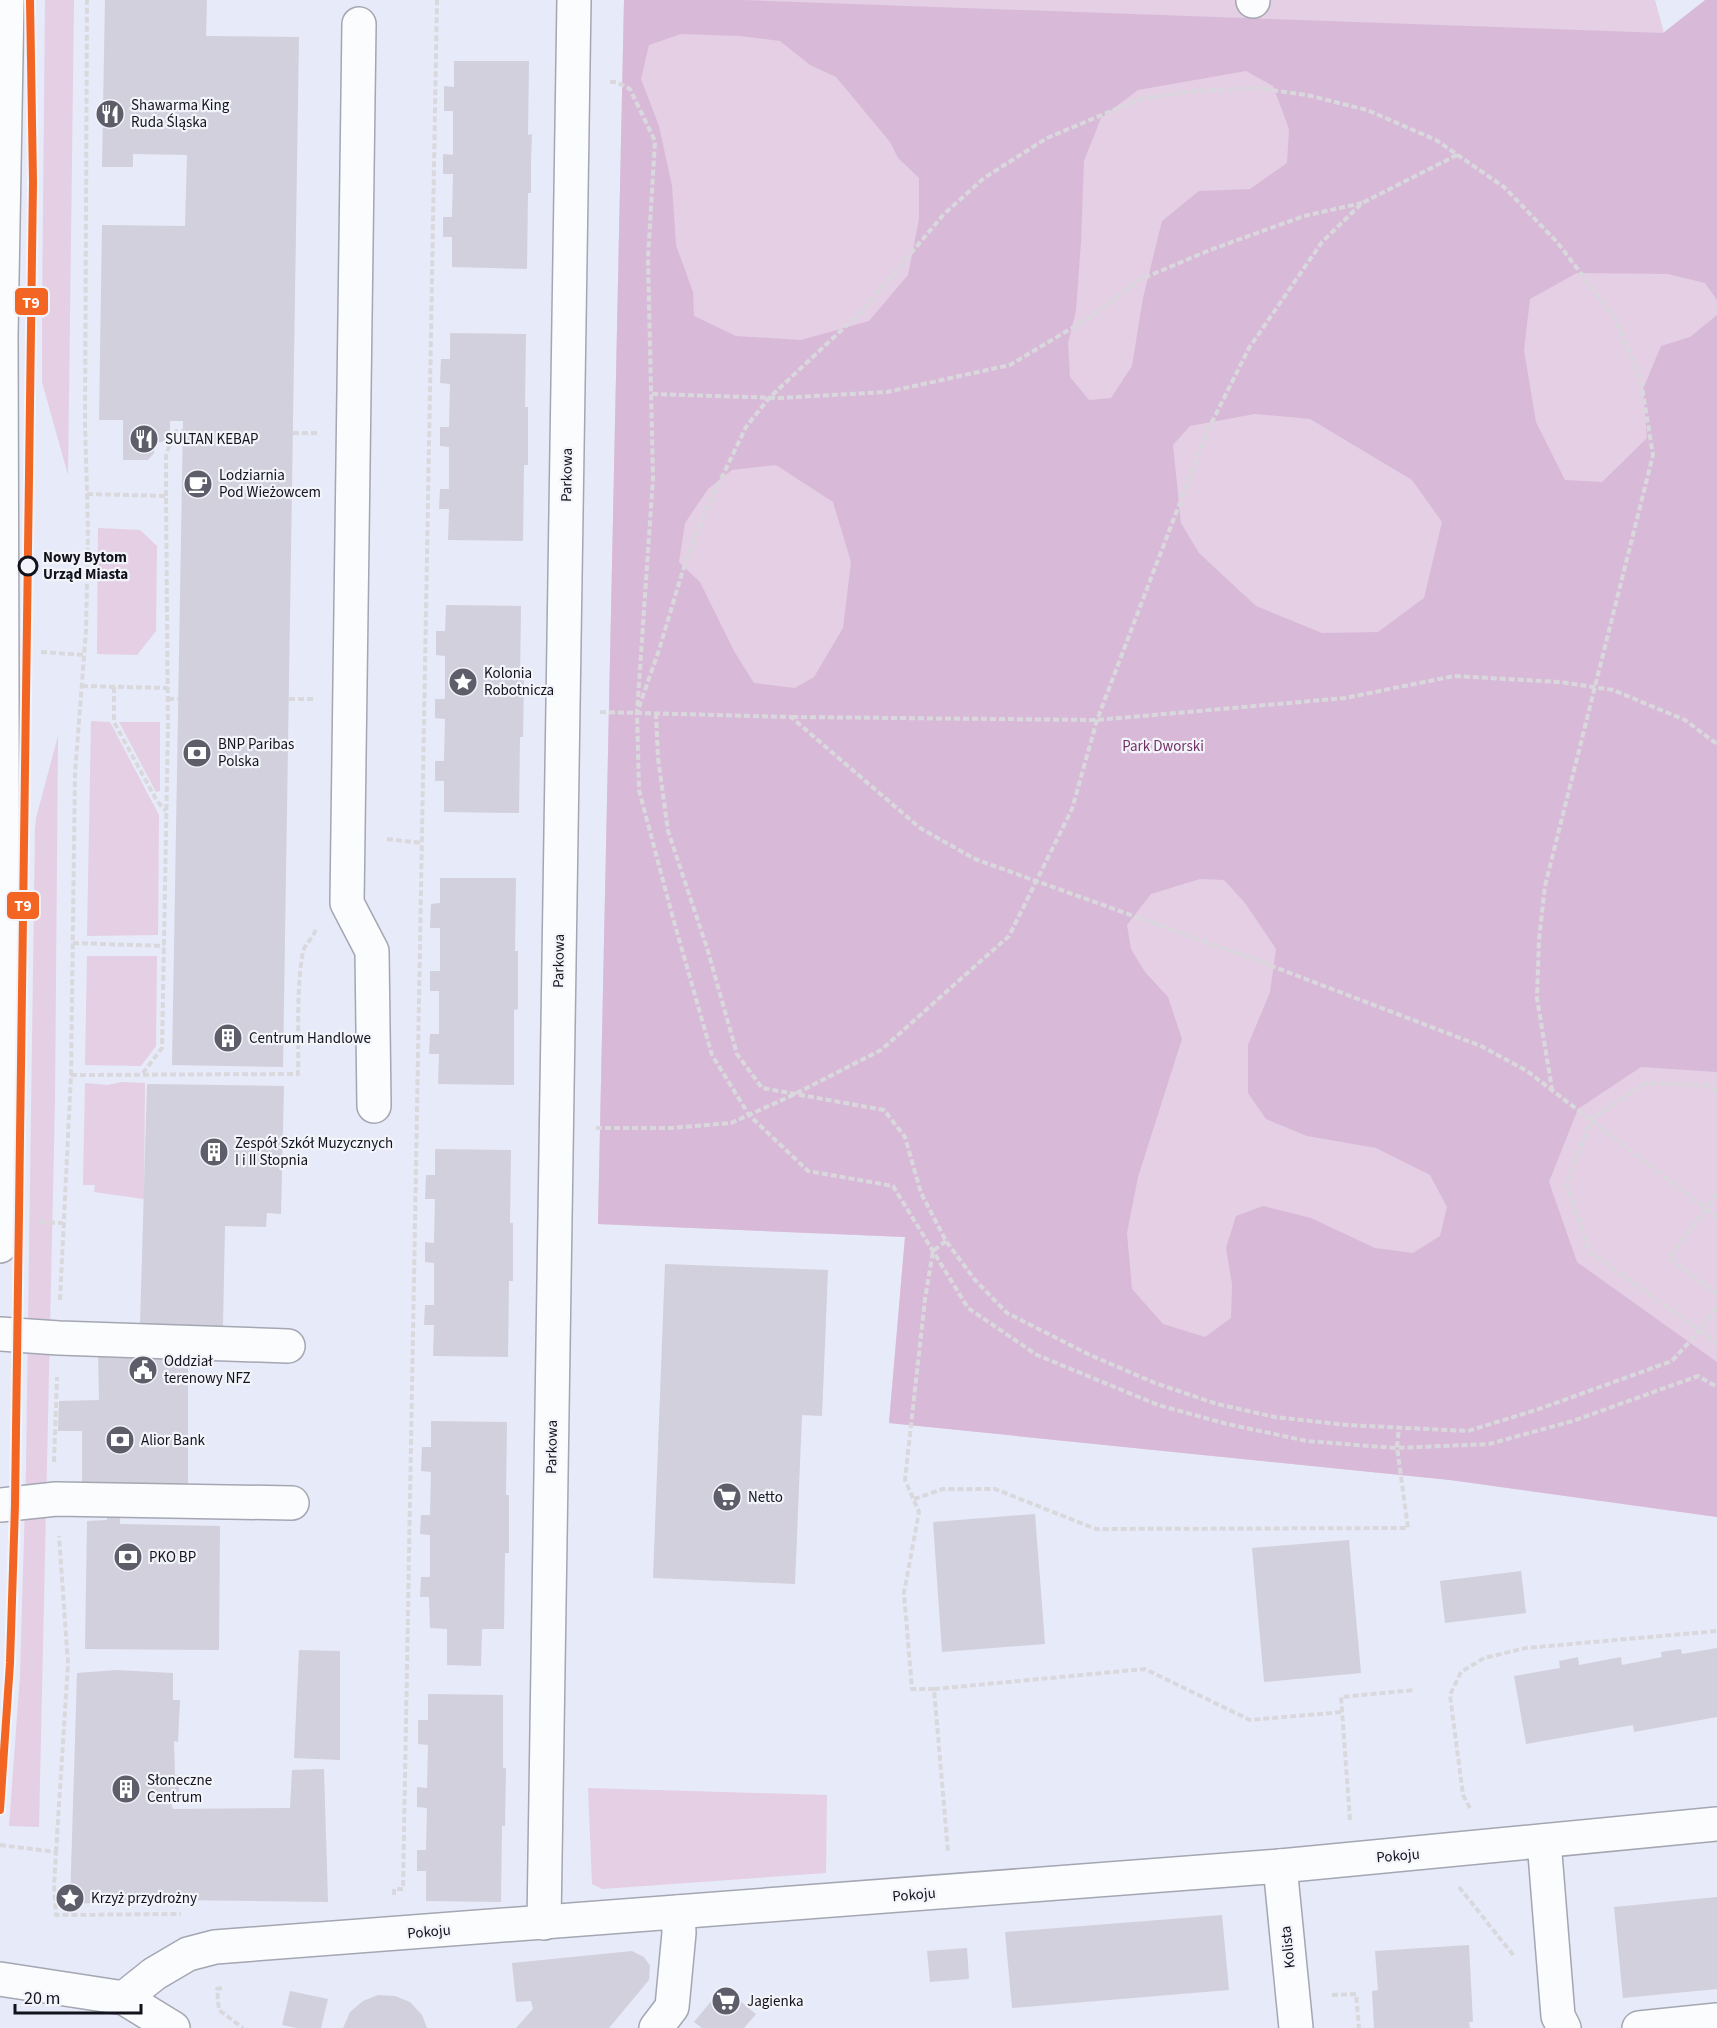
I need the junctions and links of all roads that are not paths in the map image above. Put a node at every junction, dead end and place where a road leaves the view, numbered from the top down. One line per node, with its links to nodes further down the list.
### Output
1 (7, 0): 4 (street)
2 (574, 0): 15 (street, Parkowa)
3 (358, 24): 5 (street)
4 (1, 756): 6 (street)
5 (374, 1106)
6 (0, 1246)
7 (0, 1334): 8 (street)
8 (288, 1346)
9 (292, 1503): 10 (street)
10 (0, 1505)
11 (1717, 1824): 12 (street, Pokoju)
12 (1544, 1841): 13 (street, Pokoju); 22 (street)
13 (1280, 1866): 14 (street, Pokoju); 21 (street, Kolista)
14 (678, 1912): 15 (street, Pokoju); 20 (street)
15 (544, 1923): 17 (street, Pokoju)
16 (0, 1979): 17 (street)
17 (124, 1998): 19 (street)
18 (1717, 2020): 23 (street)
19 (172, 2028)
20 (656, 2028)
21 (1296, 2028)
22 (1564, 2028)
23 (1639, 2028)

